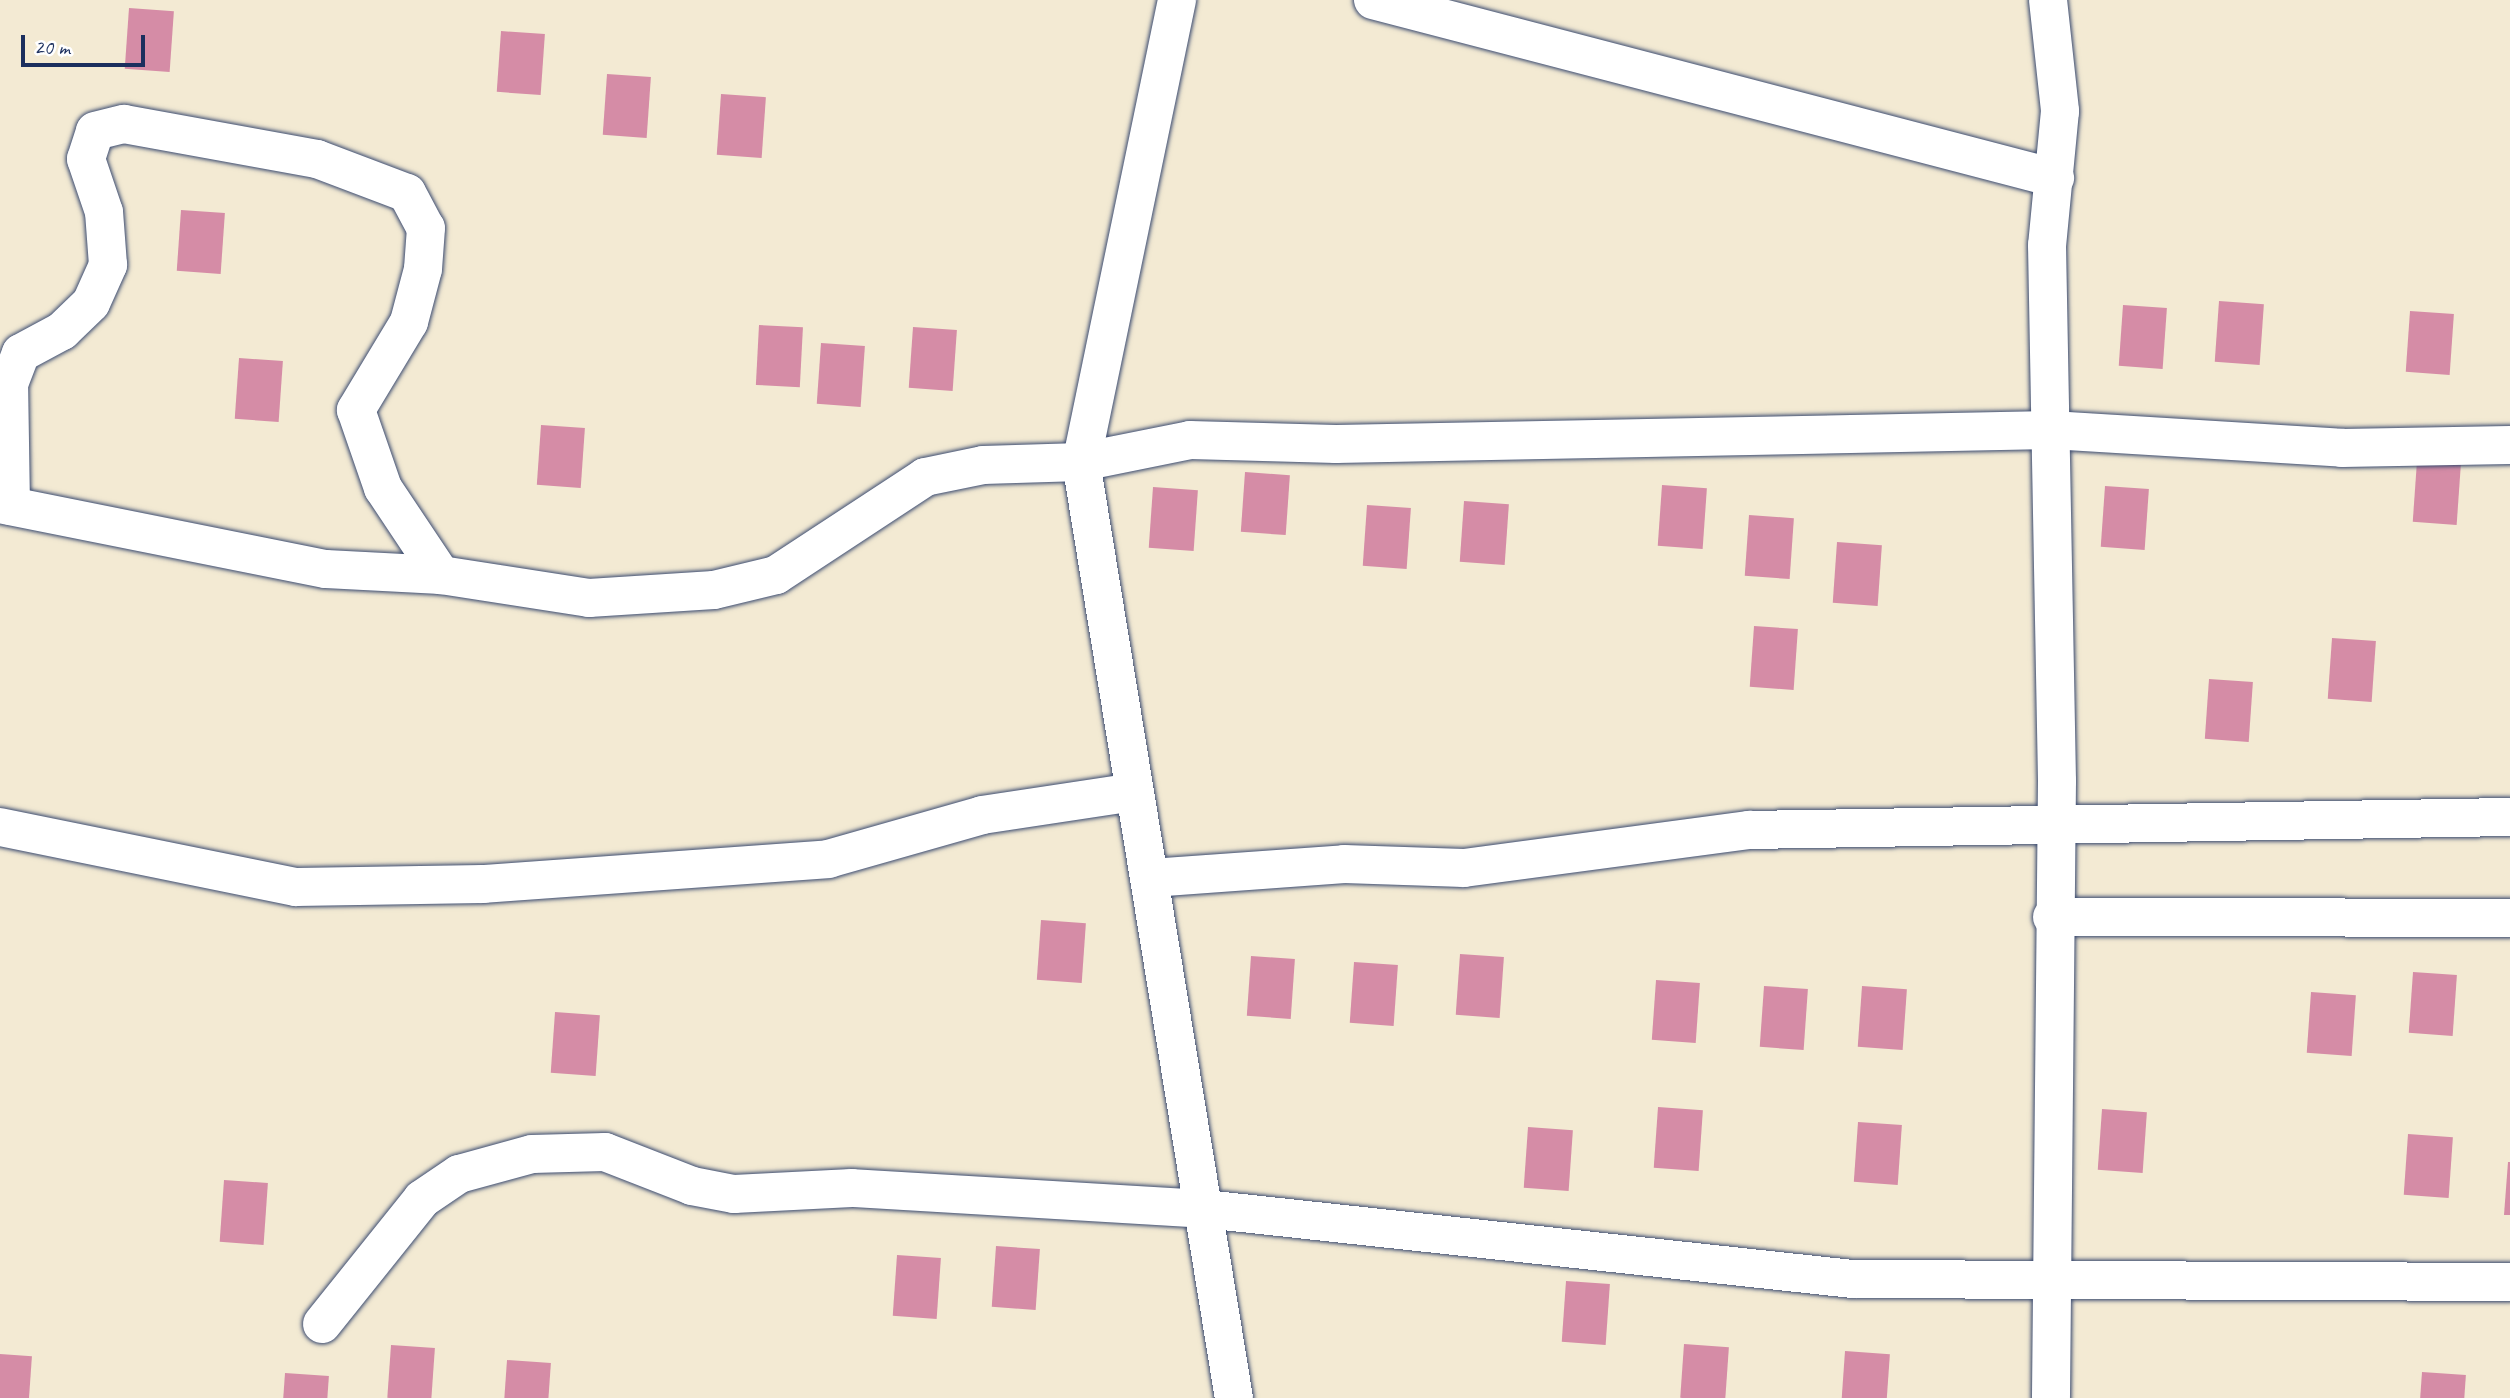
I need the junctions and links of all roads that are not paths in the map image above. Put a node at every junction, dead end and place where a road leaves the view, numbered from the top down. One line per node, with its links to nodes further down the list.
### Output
1 (1177, 0): 7 (street)
2 (1373, 0): 4 (street)
3 (2048, 0): 4 (street)
4 (2055, 178): 5 (street)
5 (2052, 430): 6 (street); 7 (street); 13 (street)
6 (2510, 445)
7 (1081, 462): 9 (street); 10 (street)
8 (6, 505): 9 (street); 9 (street)
9 (441, 575)
10 (1134, 792): 12 (street); 14 (street)
11 (2510, 817): 13 (street)
12 (0, 827)
13 (2052, 828): 14 (street); 15 (street)
14 (1151, 878): 17 (street)
15 (2052, 917): 16 (street); 19 (street)
16 (2510, 918)
17 (1205, 1209): 19 (street); 20 (street); 21 (street)
18 (2510, 1282): 19 (street)
19 (2053, 1284): 22 (street)
20 (322, 1324)
21 (1234, 1398)
22 (2051, 1398)

